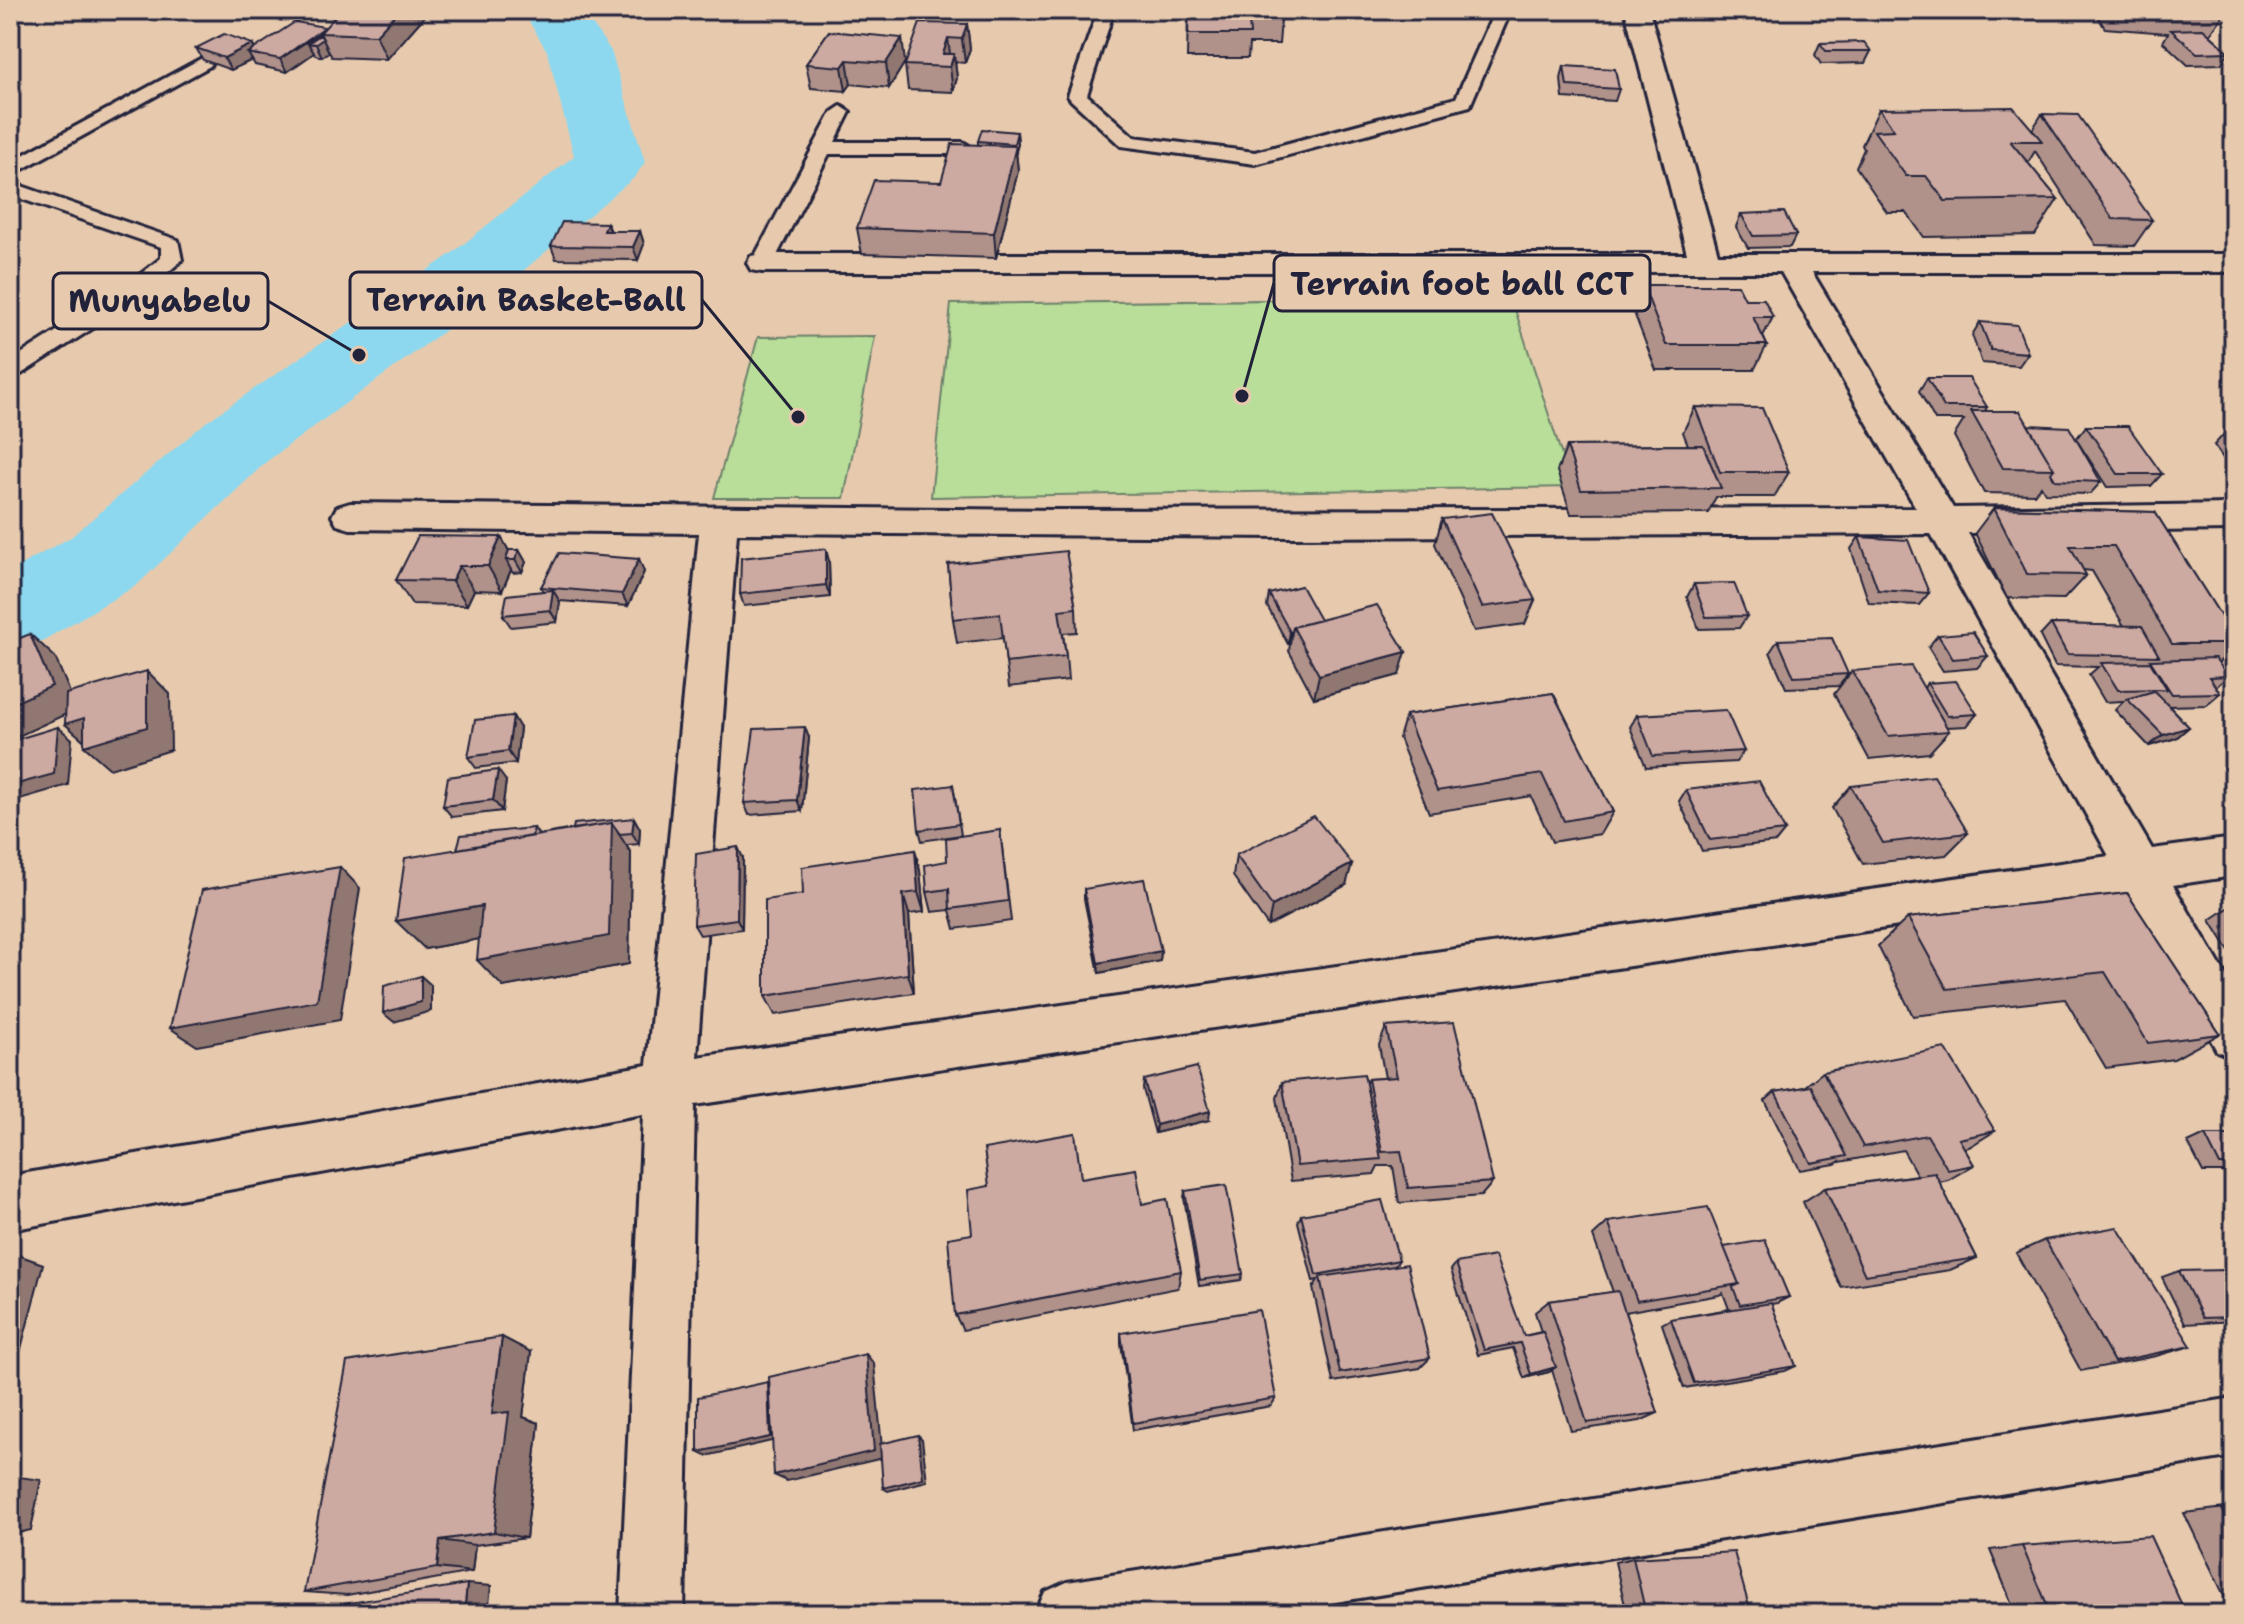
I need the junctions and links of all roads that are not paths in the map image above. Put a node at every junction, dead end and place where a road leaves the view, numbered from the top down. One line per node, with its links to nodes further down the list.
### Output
1 (1106, 10): 2 (lane)
2 (1503, 10)
3 (1637, 10): 11 (street)
4 (204, 62): 8 (lane)
5 (841, 112): 6 (lane)
6 (822, 148): 7 (lane); 10 (lane)
7 (963, 148)
8 (10, 170)
9 (10, 188): 14 (lane)
10 (762, 263): 11 (street)
11 (1705, 263): 12 (street)
12 (1791, 263): 13 (street); 18 (street)
13 (2234, 263)
14 (10, 371)
15 (350, 516): 17 (street)
16 (2234, 517): 18 (street)
17 (719, 521): 18 (street); 22 (street)
18 (1942, 521): 20 (street)
19 (2234, 857): 20 (street)
20 (2141, 873): 21 (street); 22 (street)
21 (2234, 1035)
22 (670, 1085): 23 (street); 25 (street)
23 (10, 1203)
24 (2234, 1427): 26 (street)
25 (652, 1614)
26 (1067, 1614)

